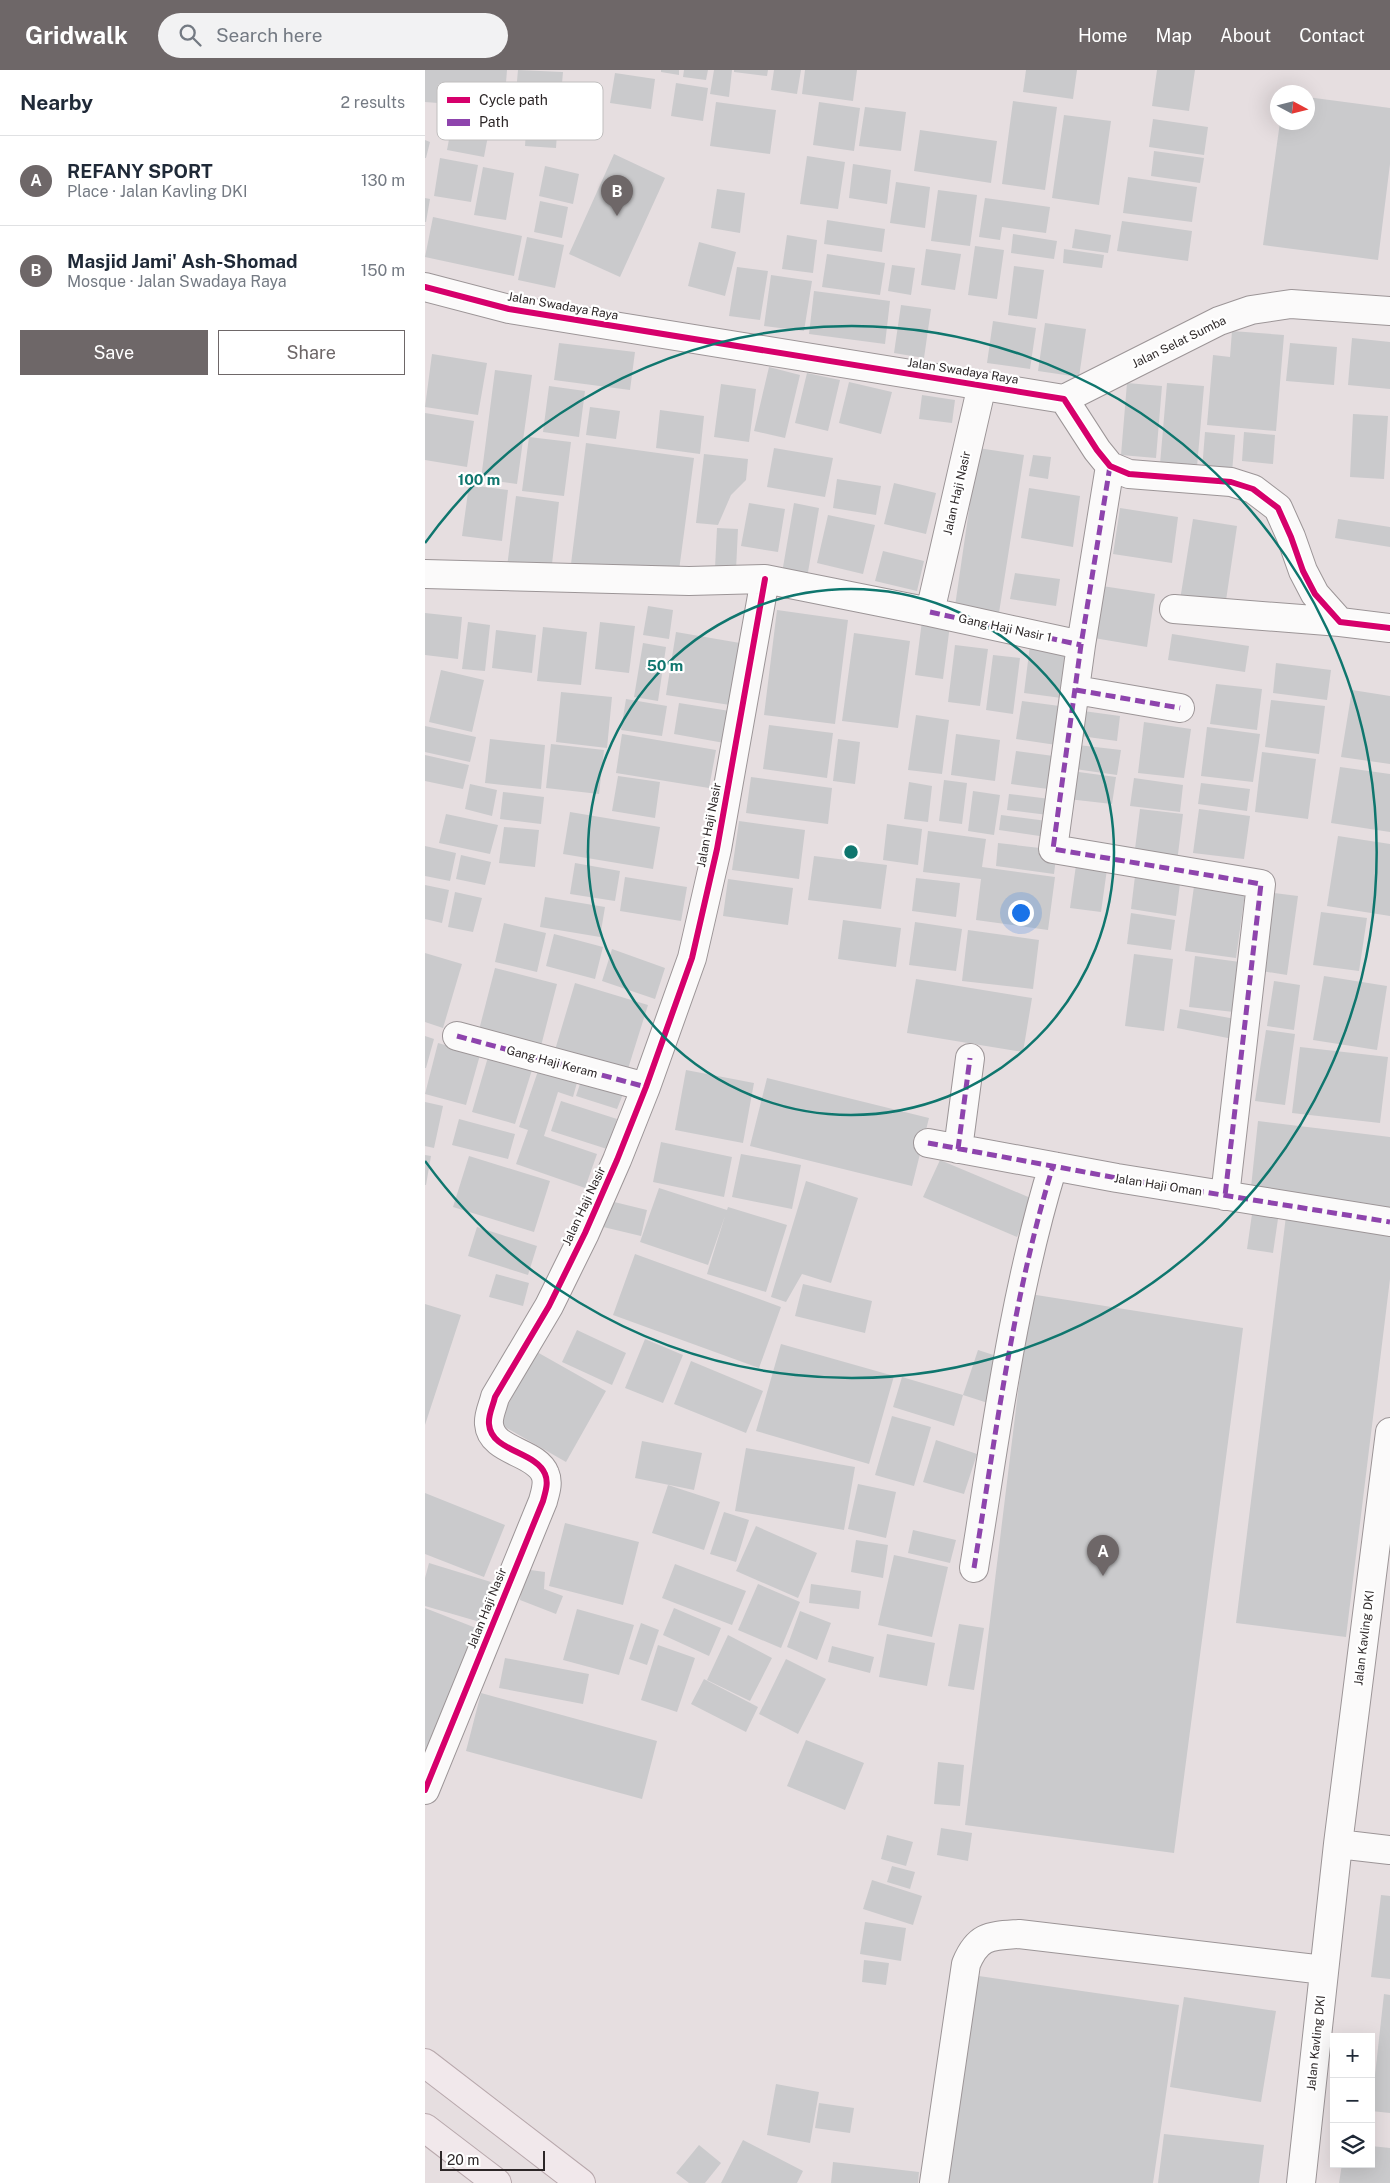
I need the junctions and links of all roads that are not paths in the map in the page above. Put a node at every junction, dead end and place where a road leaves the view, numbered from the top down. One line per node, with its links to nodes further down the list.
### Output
1 (425, 287): 3 (street, Jalan Swadaya Raya)
2 (1390, 311): 4 (street, Jalan Selat Sumba)
3 (982, 385): 4 (street, Jalan Swadaya Raya); 9 (street, Jalan Haji Nasir)
4 (1064, 399): 5 (street)
5 (1110, 466): 10 (street); 12 (street)
6 (425, 574): 7 (street)
7 (765, 579): 9 (street); 17 (street, Jalan Haji Nasir)
8 (1174, 609): 10 (street)
9 (930, 612): 12 (street, Gang Haji Nasir 1)
10 (1340, 622): 11 (street)
11 (1390, 628)
12 (1081, 645): 13 (street)
13 (1076, 690): 14 (street); 21 (street)
14 (1179, 708)
15 (457, 1036): 17 (street, Gang Haji Keram)
16 (970, 1058): 19 (street)
17 (646, 1087): 25 (street, Jalan Haji Nasir)
18 (928, 1144): 19 (street, Jalan Haji Oman)
19 (958, 1149): 20 (street, Jalan Haji Oman)
20 (1053, 1166): 21 (street, Jalan Haji Oman); 24 (street)
21 (1225, 1196): 22 (street, Jalan Haji Oman)
22 (1390, 1222)
23 (1390, 1432): 26 (street, Jalan Kavling DKI)
24 (974, 1568)
25 (425, 1790)
26 (1338, 1844): 27 (street); 28 (street, Jalan Kavling DKI)
27 (1390, 1850)
28 (1325, 1970): 33 (street); 34 (street, Jalan Kavling DKI)
29 (425, 2063): 32 (main road)
30 (425, 2128): 31 (main road)
31 (497, 2183)
32 (581, 2183)
33 (934, 2183)
34 (1301, 2183)

